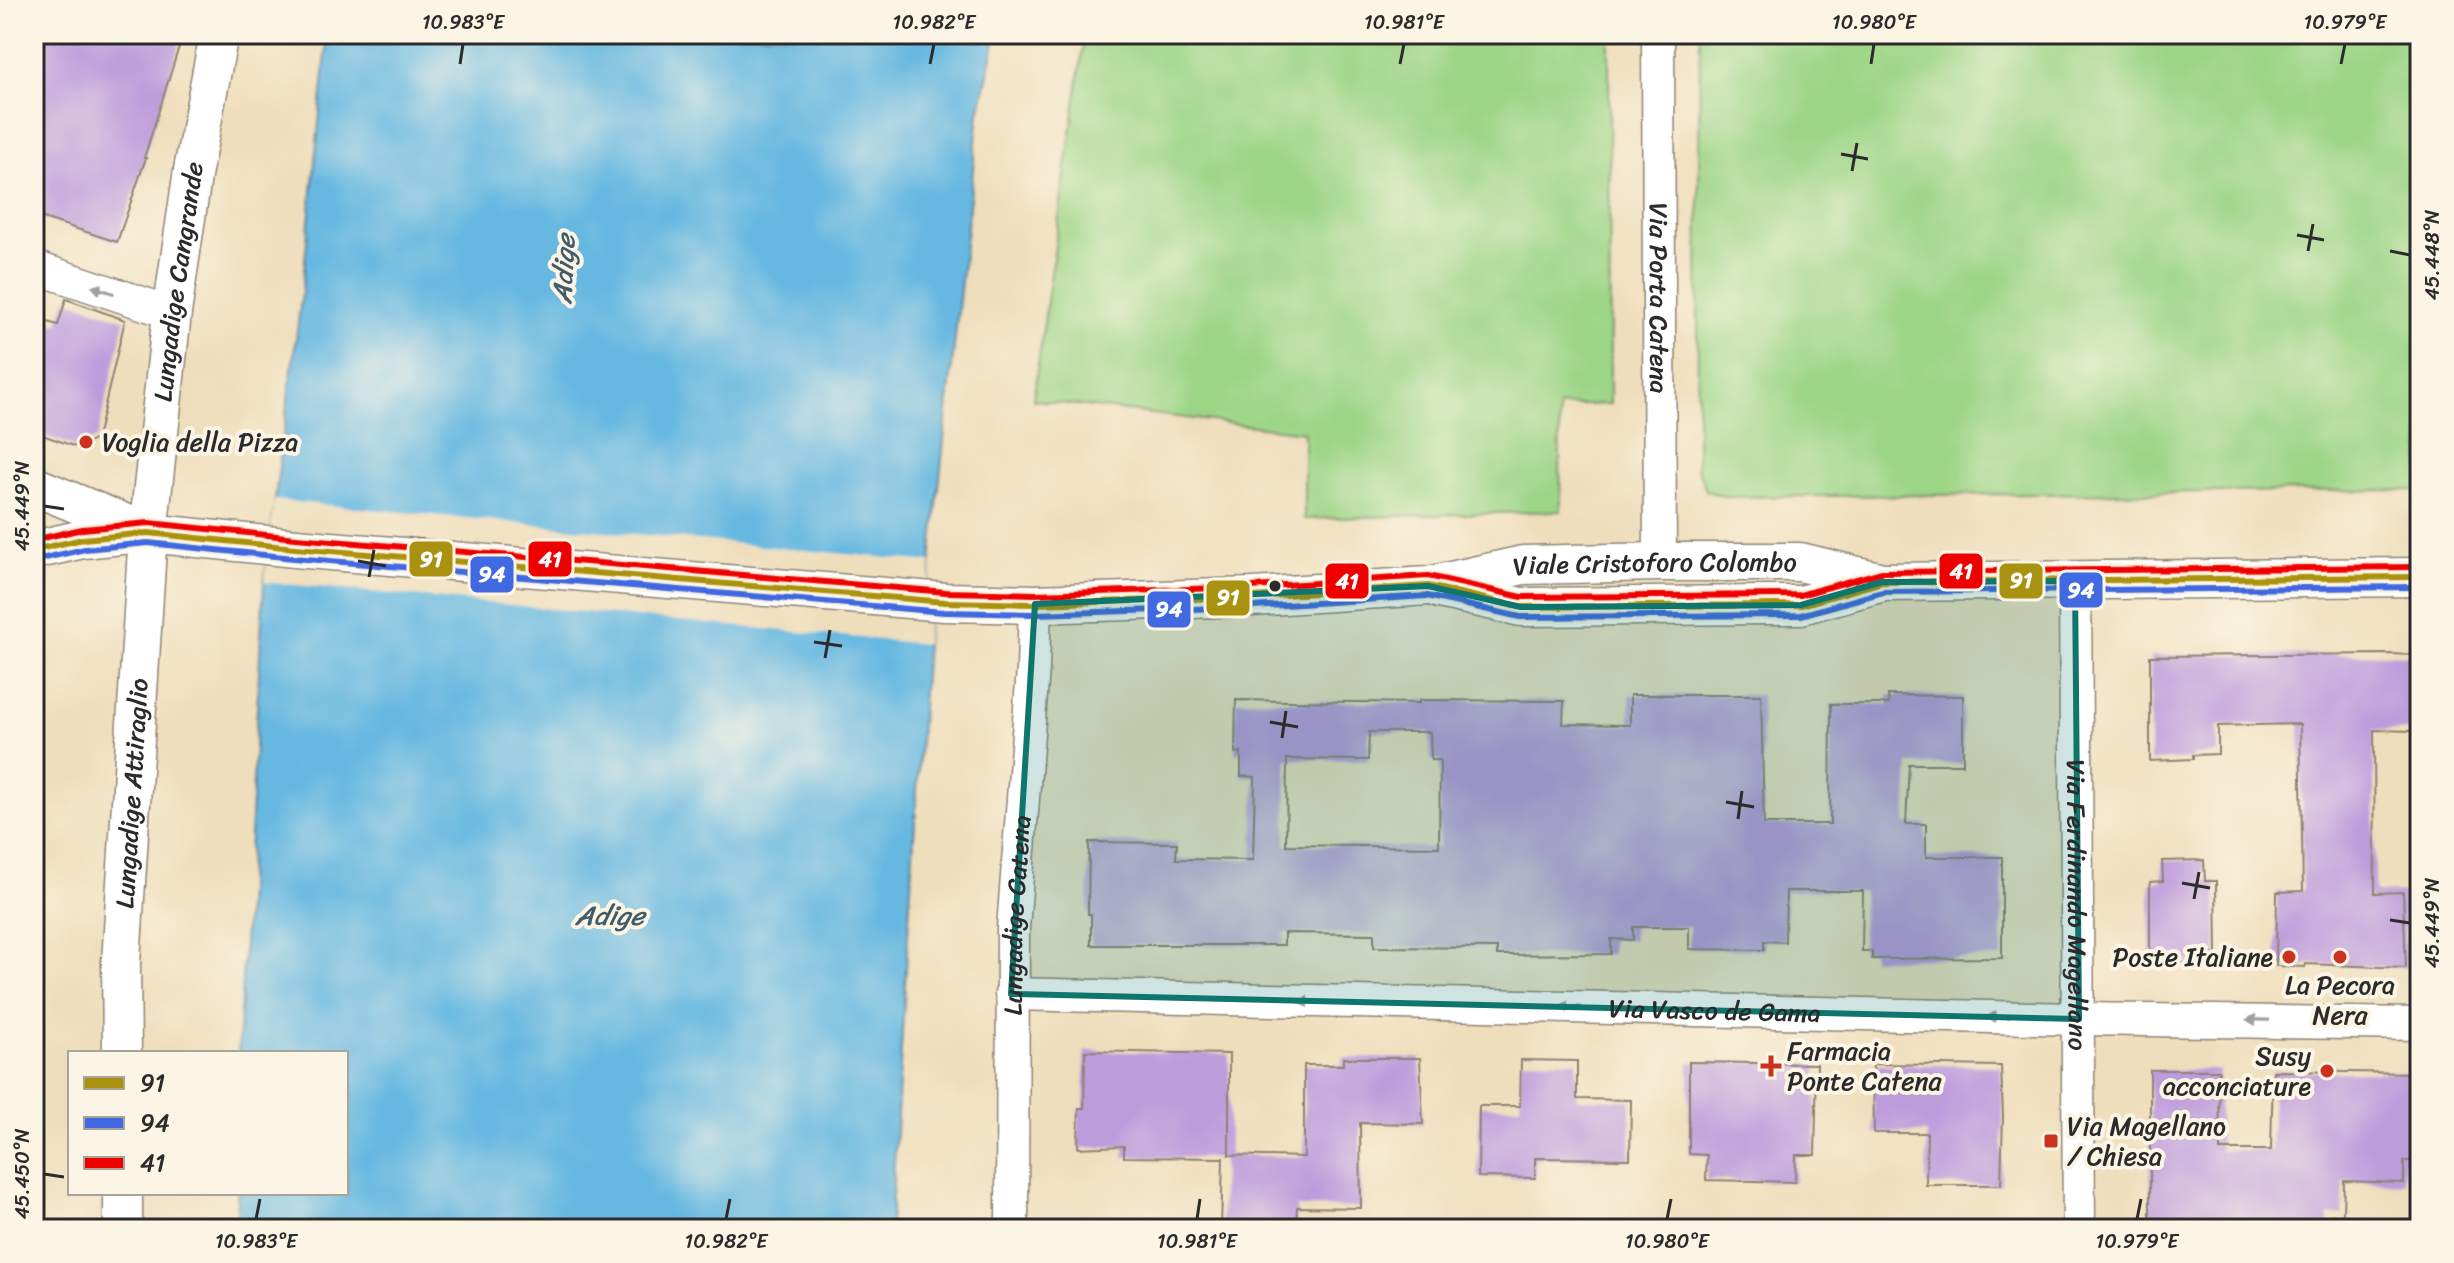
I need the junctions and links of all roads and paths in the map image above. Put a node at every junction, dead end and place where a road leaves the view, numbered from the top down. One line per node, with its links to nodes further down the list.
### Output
1 (219, 34): 4 (street, Lungadige Cangrande)
2 (1658, 34): 8 (street, Via Porta Catena)
3 (34, 267): 4 (street, one-way to 3)
4 (172, 313): 6 (street, Lungadige Cangrande)
5 (34, 486): 6 (street)
6 (148, 533): 7 (street); 13 (street, Viale Cristoforo Colombo); 17 (street, Lungadige Attiraglio)
7 (34, 550)
8 (1660, 562): 11 (street, Viale Cristoforo Colombo); 12 (street, Viale Cristoforo Colombo)
9 (2420, 577): 10 (street, Viale Cristoforo Colombo)
10 (2075, 581): 11 (street, Viale Cristoforo Colombo); 15 (street, Via Ferdinando Magellano)
11 (1882, 582): 12 (street, Viale Cristoforo Colombo)
12 (1428, 586): 13 (street, Viale Cristoforo Colombo)
13 (1035, 604): 14 (street, Lungadige Catena)
14 (1011, 994): 15 (street, Via Vasco de Gama, one-way to 14); 20 (street, Lungadige Catena)
15 (2079, 1019): 16 (street, Via Vasco de Gama, one-way to 15); 21 (street, Via Ferdinando Magellano)
16 (2420, 1024)
17 (122, 1051)
18 (123, 1195): 19 (street)
19 (123, 1229)
20 (1012, 1229)
21 (2079, 1229)

